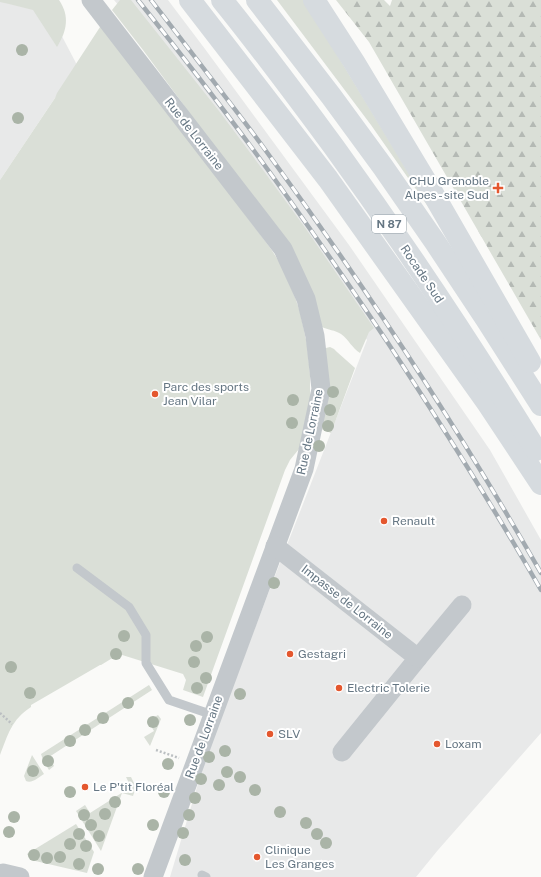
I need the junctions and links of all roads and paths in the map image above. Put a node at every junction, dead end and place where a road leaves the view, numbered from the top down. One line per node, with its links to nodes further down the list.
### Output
1 (190, 0): 9 (highway)
2 (222, 0): 8 (highway, Rocade Sud / N 87)
3 (258, 0): 7 (highway, N 87)
4 (314, 0): 6 (highway)
5 (91, 2): 10 (street, Rue de Lorraine)
6 (541, 380)
7 (540, 401)
8 (541, 458)
9 (541, 484)
10 (275, 546): 13 (street, Impasse de Lorraine); 15 (street, Rue de Lorraine)
11 (77, 568): 15 (lane)
12 (462, 605): 13 (street)
13 (418, 658): 18 (street)
14 (0, 713): 16 (path)
15 (213, 715): 19 (street, Rue de Lorraine)
16 (12, 724)
17 (156, 750): 19 (path)
18 (342, 752)
19 (195, 763): 22 (street, Rue de Lorraine)
20 (0, 874): 21 (street)
21 (20, 877)
22 (153, 877)

